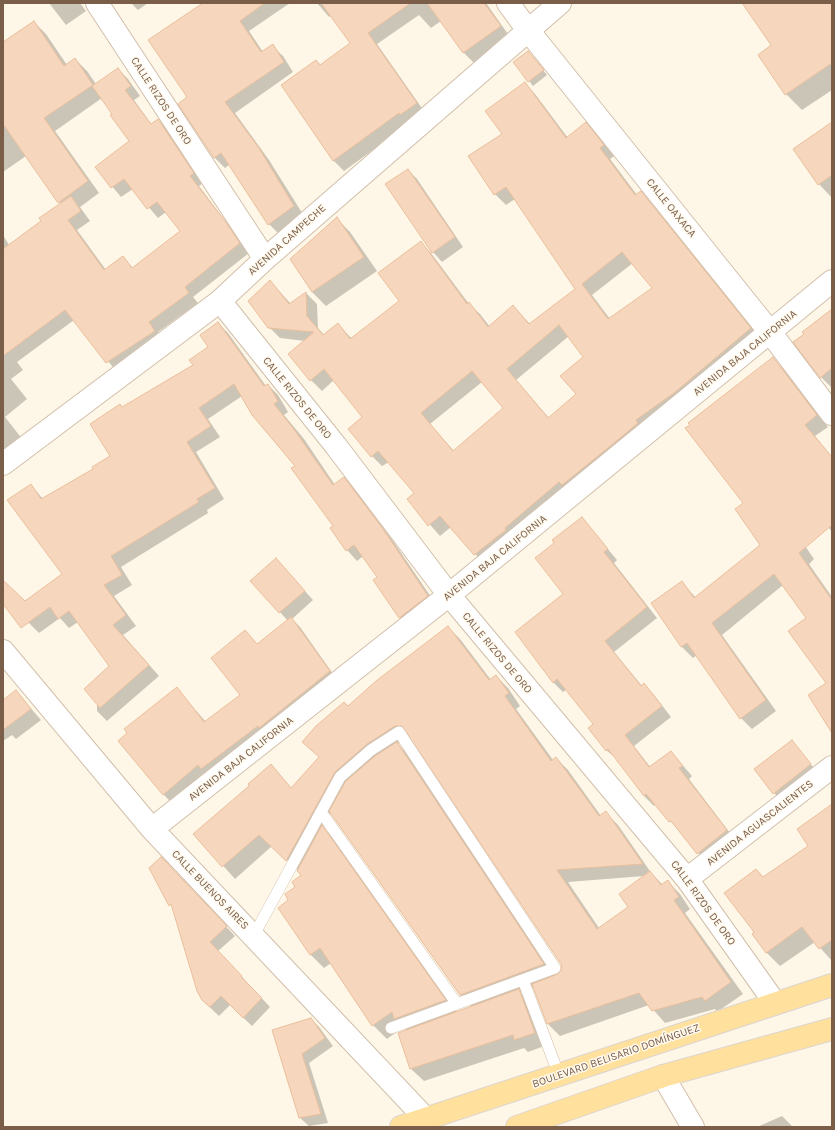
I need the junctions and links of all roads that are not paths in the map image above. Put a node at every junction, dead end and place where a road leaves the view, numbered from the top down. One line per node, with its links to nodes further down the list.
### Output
1 (97, 3): 5 (street, CALLE RIZOS DE ORO)
2 (508, 3): 4 (street, CALLE OAXACA)
3 (560, 3): 4 (street, AVENIDA CAMPECHE)
4 (527, 30): 5 (street, AVENIDA CAMPECHE); 8 (street, CALLE OAXACA)
5 (265, 259): 7 (street, AVENIDA CAMPECHE)
6 (832, 281): 8 (street, AVENIDA BAJA CALIFORNIA)
7 (220, 301): 10 (street, AVENIDA CAMPECHE); 11 (street, CALLE RIZOS DE ORO)
8 (770, 332): 9 (street, CALLE OAXACA); 11 (street, AVENIDA BAJA CALIFORNIA)
9 (832, 414)
10 (3, 464)
11 (449, 596): 15 (street, AVENIDA BAJA CALIFORNIA); 16 (street, CALLE RIZOS DE ORO)
12 (3, 651): 15 (street, CALLE BUENOS AIRES)
13 (832, 767): 16 (street, AVENIDA AGUASCALIENTES)
14 (321, 812): 17 (lane); 18 (lane); 21 (lane)
15 (152, 829): 17 (street, CALLE BUENOS AIRES)
16 (688, 879): 20 (street, CALLE RIZOS DE ORO)
17 (254, 935): 26 (street, CALLE BUENOS AIRES)
18 (523, 980): 21 (lane); 24 (lane)
19 (832, 985): 20 (main road, BOULEVARD BELISARIO DOMÍNGUEZ)
20 (775, 1003): 24 (main road, BOULEVARD BELISARIO DOMÍNGUEZ)
21 (457, 1004): 22 (lane)
22 (391, 1028)
23 (832, 1029): 25 (main road)
24 (559, 1075): 26 (main road, BOULEVARD BELISARIO DOMÍNGUEZ)
25 (663, 1076): 28 (main road); 29 (street)
26 (427, 1120): 27 (main road, BOULEVARD BELISARIO DOMÍNGUEZ)
27 (401, 1127)
28 (517, 1127)
29 (693, 1127)

